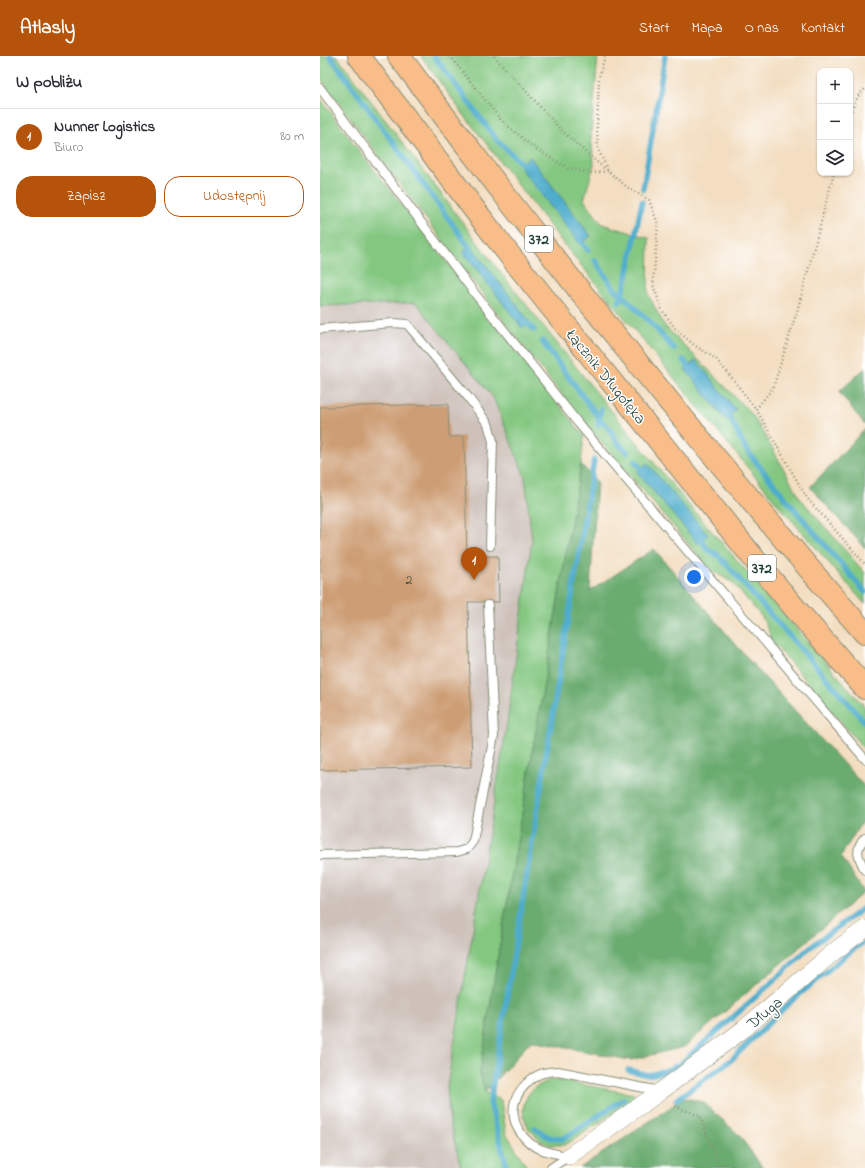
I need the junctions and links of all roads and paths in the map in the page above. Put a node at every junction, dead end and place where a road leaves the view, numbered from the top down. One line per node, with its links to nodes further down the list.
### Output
1 (359, 56): 17 (main road, Łącznik Długołęka / 372)
2 (399, 56): 16 (main road, Łącznik Długołęka / 372)
3 (450, 56): 9 (path)
4 (494, 56): 9 (path)
5 (605, 56): 9 (path)
6 (320, 88): 18 (lane)
7 (865, 89): 8 (path)
8 (853, 107)
9 (608, 172): 12 (path)
10 (833, 176): 12 (path)
11 (320, 328): 13 (lane)
12 (756, 409): 14 (path)
13 (490, 546)
14 (865, 564)
15 (488, 605): 20 (lane)
16 (865, 633)
17 (865, 688)
18 (865, 759)
19 (865, 838): 21 (lane)
20 (320, 855)
21 (865, 870)
22 (865, 929): 23 (street, Długa)
23 (661, 1091): 24 (street, Długa); 24 (lane); 26 (path)
24 (569, 1156): 25 (lane, Długa)
25 (551, 1168)
26 (720, 1168)

